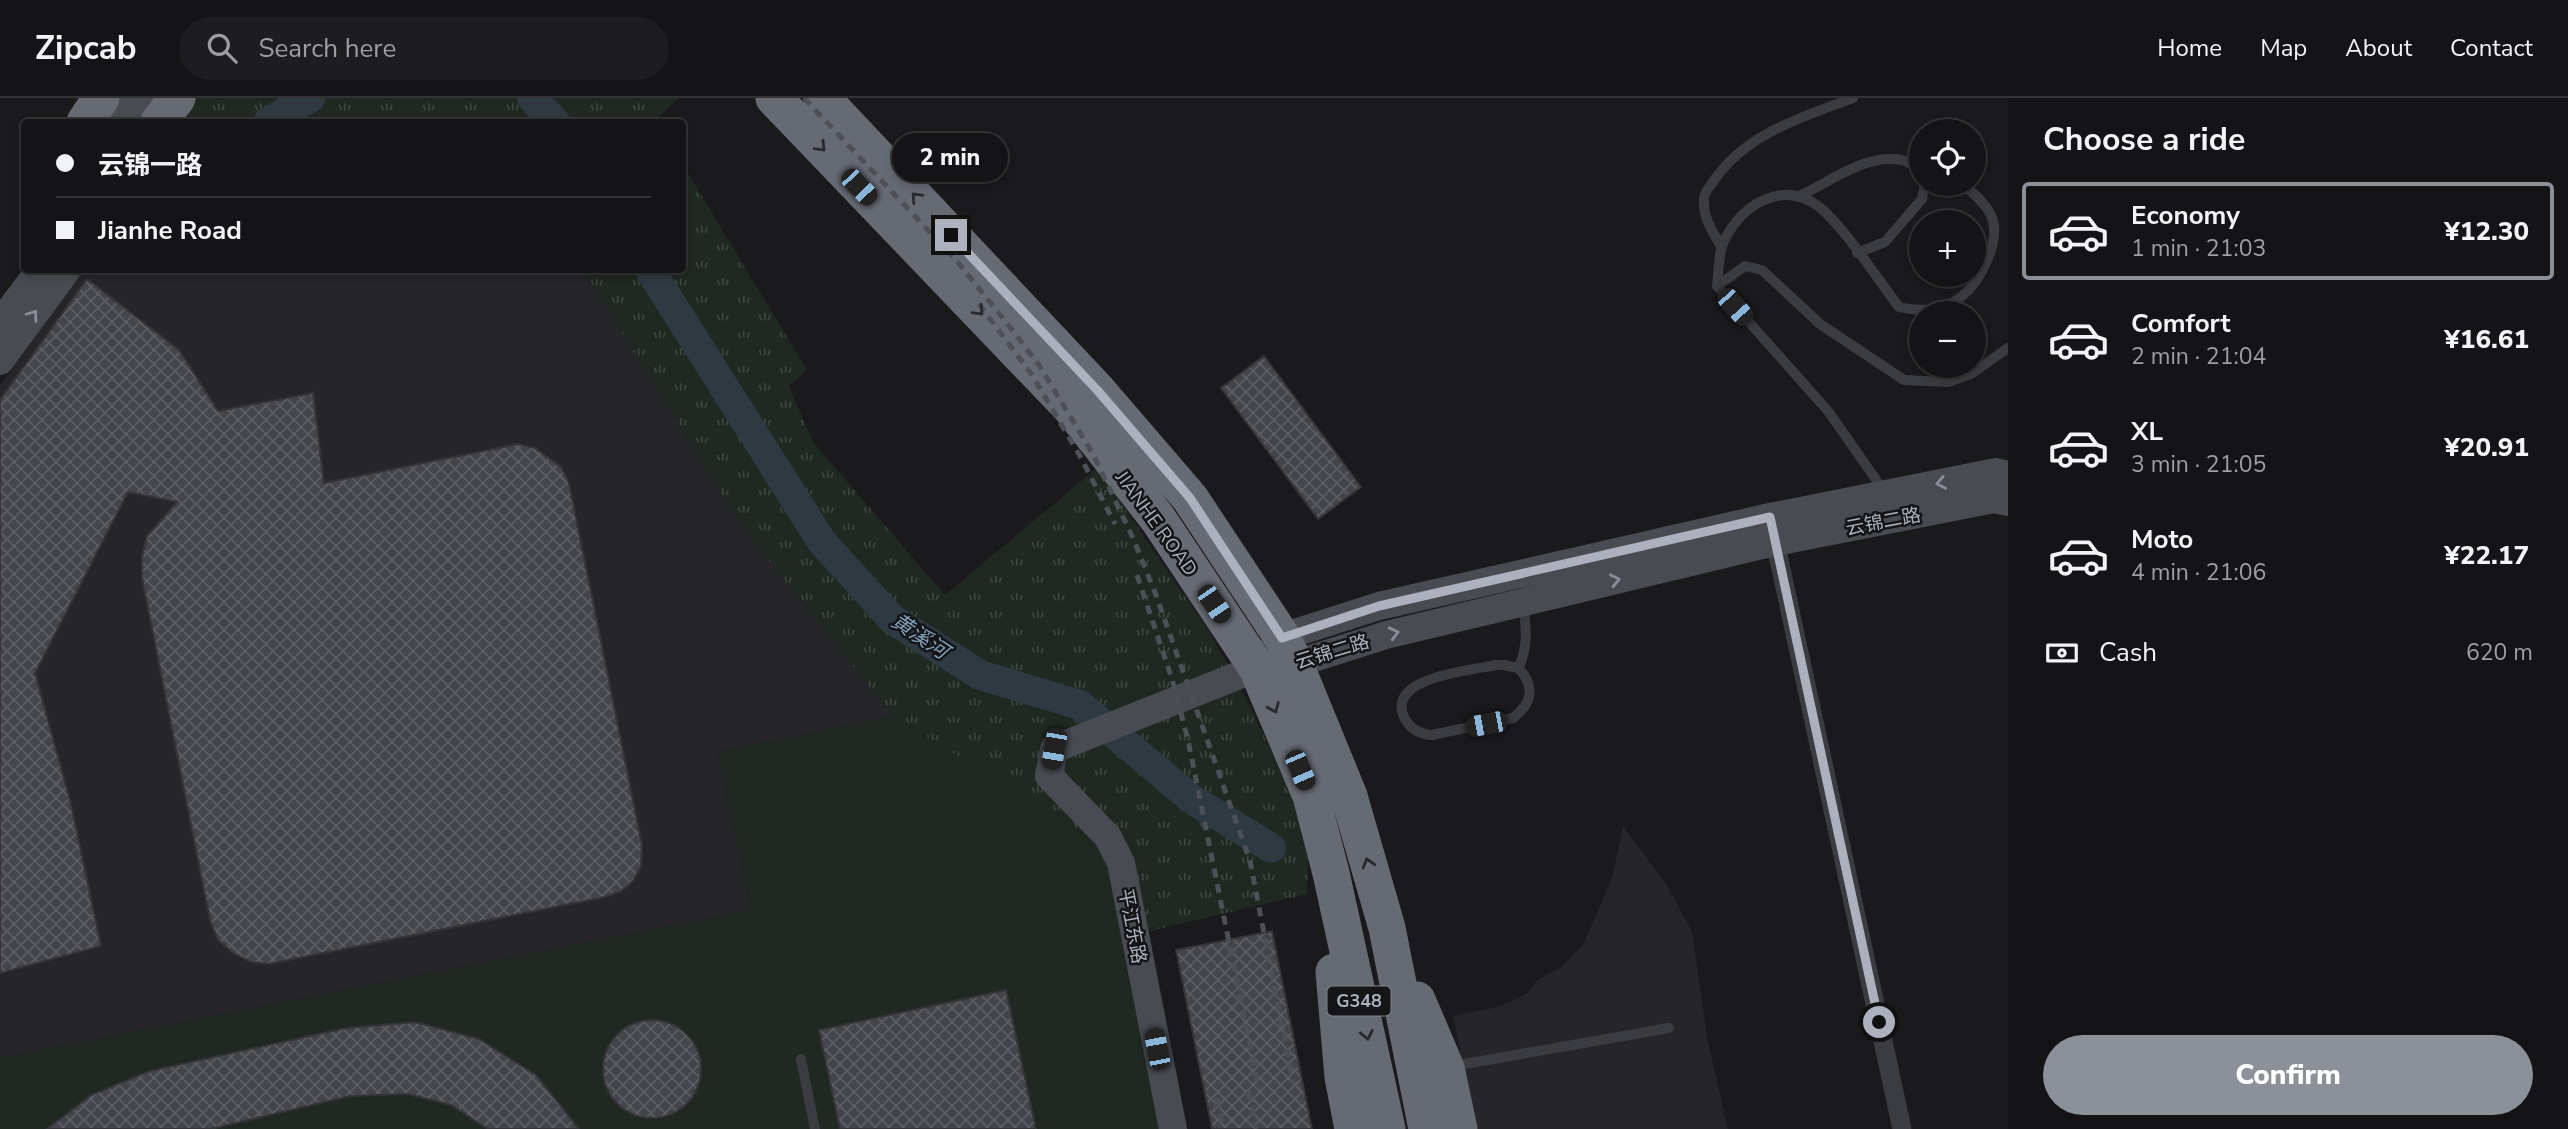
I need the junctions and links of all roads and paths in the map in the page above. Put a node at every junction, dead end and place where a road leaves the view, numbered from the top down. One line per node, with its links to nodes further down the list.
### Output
1 (101, 98): 8 (highway)
2 (124, 98): 9 (main road)
3 (153, 98): 10 (main road)
4 (177, 98): 11 (highway)
5 (822, 98): 29 (highway, JIANHE ROAD / G348, one-way to 5)
6 (1853, 98): 16 (lane)
7 (775, 101): 30 (highway, JIANHE ROAD / G348, one-way to 30)
8 (87, 119)
9 (109, 119)
10 (138, 119)
11 (161, 119)
12 (1909, 163): 13 (lane)
13 (1799, 196): 16 (lane); 17 (lane)
14 (1923, 196): 17 (lane)
15 (1977, 196): 17 (lane)
16 (1723, 248): 20 (lane)
17 (1857, 253)
18 (38, 273): 21 (main road)
19 (65, 273): 23 (main road, one-way to 19)
20 (1717, 286): 22 (lane); 25 (lane)
21 (0, 323)
22 (2008, 348)
23 (0, 361)
24 (2008, 475): 25 (main road, 云锦二路, one-way to 25)
25 (1886, 494): 27 (main road, 云锦二路)
26 (2008, 502): 27 (main road, 云锦二路)
27 (1773, 530): 28 (main road, 云锦二路, one-way to 27); 29 (main road, 云锦二路); 43 (street)
28 (1522, 603): 29 (main road, 云锦二路, one-way to 28); 31 (lane)
29 (1289, 651): 30 (main road, 云锦二路); 33 (highway, JIANHE ROAD / G348, one-way to 29)
30 (1257, 668): 32 (highway, JIANHE ROAD / G348, one-way to 32); 38 (main road, 平江东路)
31 (1517, 668): 31 (lane)
32 (1331, 873): 39 (highway); 40 (highway, JIANHE ROAD / G348, one-way to 40)
33 (1387, 928): 36 (highway); 41 (highway, JIANHE ROAD / G348)
34 (1669, 1028): 36 (lane)
35 (801, 1059): 37 (lane)
36 (1446, 1068): 42 (highway)
37 (816, 1129)
38 (1173, 1129)
39 (1353, 1129)
40 (1387, 1129)
41 (1427, 1129)
42 (1459, 1129)
43 (1902, 1129)

